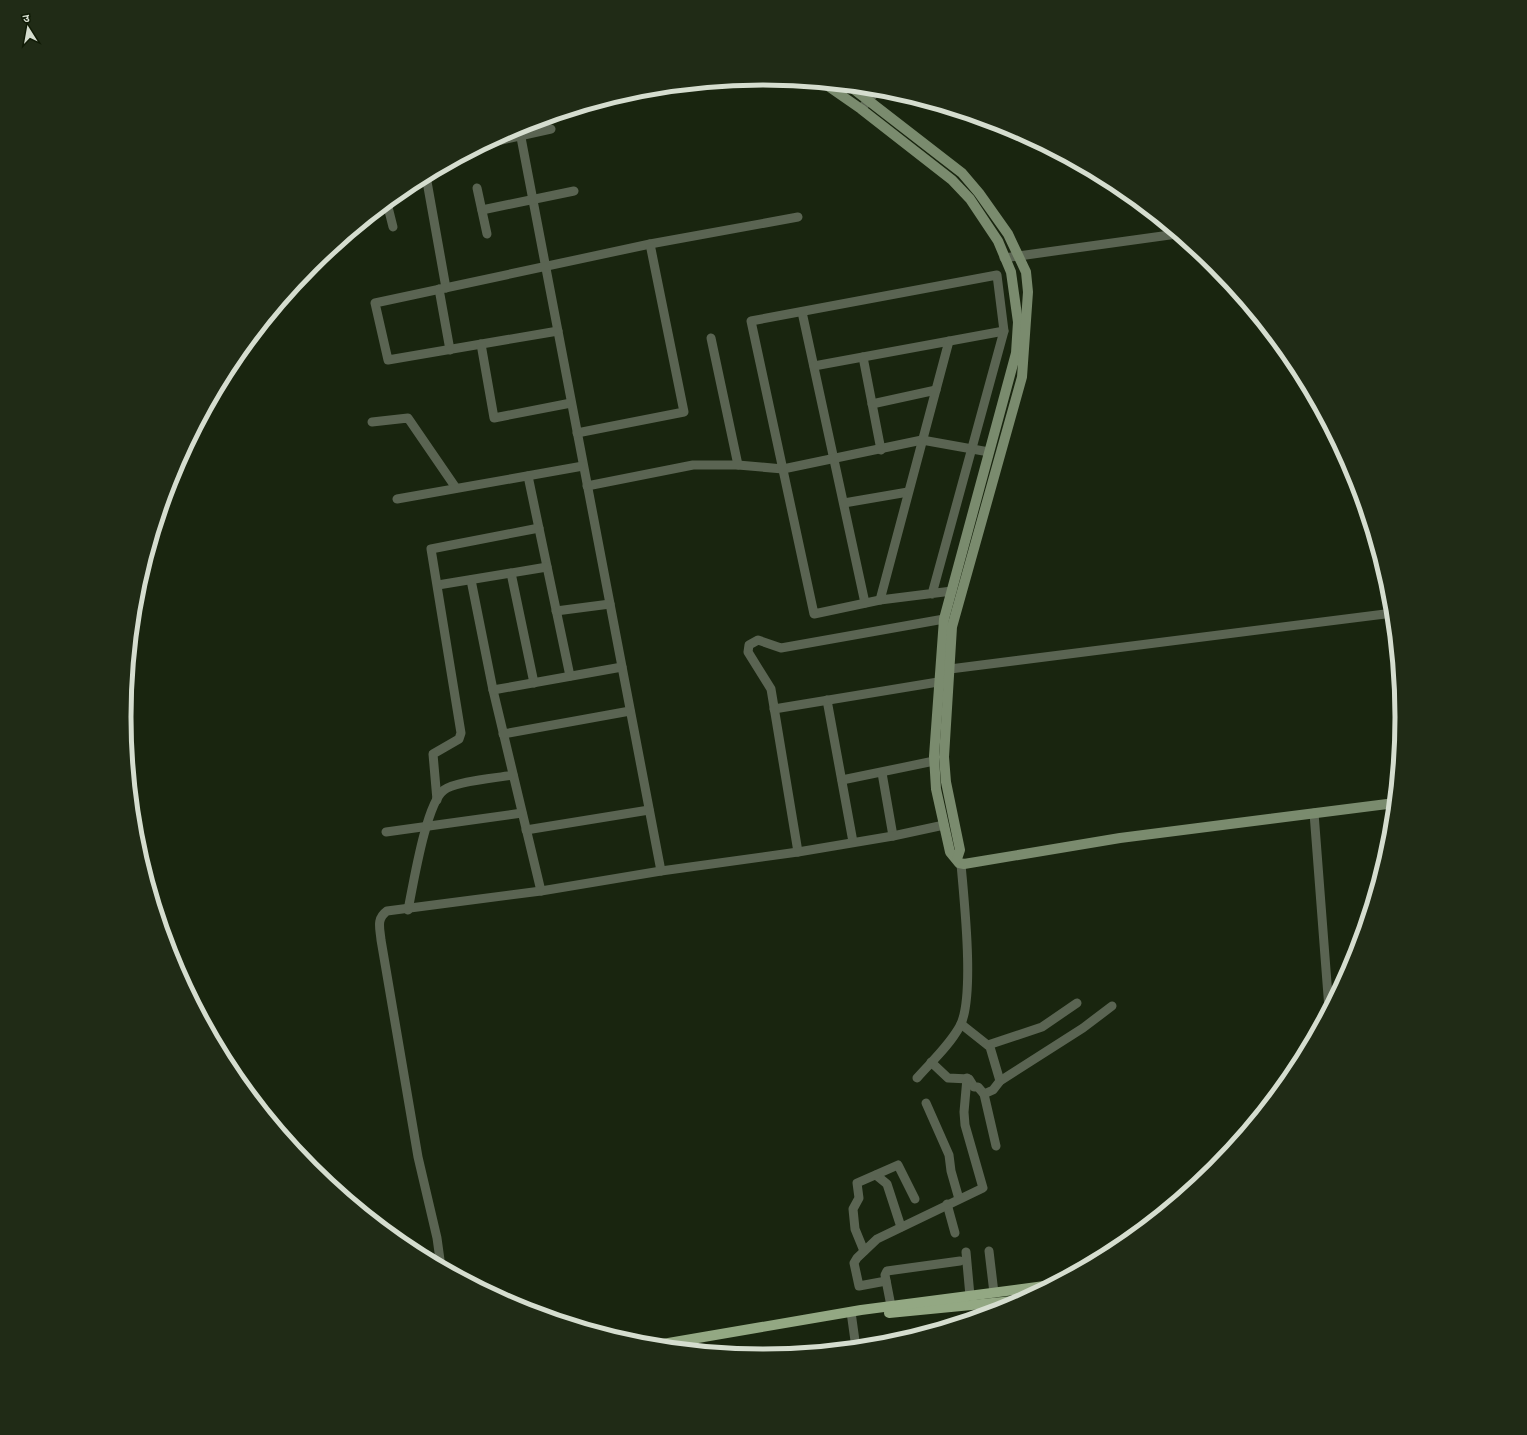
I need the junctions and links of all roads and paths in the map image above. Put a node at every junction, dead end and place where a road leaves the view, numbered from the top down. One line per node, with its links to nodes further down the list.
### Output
1 (832, 89): 5 (street)
2 (857, 92): 4 (street)
3 (873, 95): 4 (street)
4 (868, 100): 5 (street); 20 (street)
5 (861, 109): 21 (street)
6 (551, 129): 7 (street)
7 (528, 130)
8 (520, 133): 12 (street)
9 (427, 183): 23 (street)
10 (477, 188): 14 (street)
11 (574, 192): 12 (street)
12 (533, 200): 14 (street); 22 (street)
13 (388, 209): 16 (street)
14 (482, 210): 17 (street)
15 (798, 217): 19 (street)
16 (393, 227)
17 (487, 234)
18 (1172, 235): 20 (street)
19 (650, 244): 22 (street); 37 (street)
20 (1019, 256): 21 (street); 66 (street)
21 (1004, 258): 41 (street)
22 (545, 266): 23 (street); 26 (street)
23 (443, 288): 30 (street); 30 (street)
24 (802, 312): 25 (street); 32 (street); 45 (street)
25 (1004, 331): 28 (street); 39 (street)
26 (558, 332): 29 (street); 34 (street)
27 (711, 338): 43 (street)
28 (949, 341): 31 (street); 33 (street)
29 (481, 344): 30 (street); 34 (street)
30 (450, 350)
31 (863, 357): 32 (street); 35 (street)
32 (814, 366): 42 (street)
33 (936, 390): 35 (street); 38 (street)
34 (571, 404): 37 (street)
35 (872, 404): 40 (street)
36 (372, 422): 48 (street)
37 (577, 433): 44 (street)
38 (922, 440): 39 (street); 40 (street); 49 (street)
39 (971, 449): 41 (street); 58 (street)
40 (881, 450): 42 (street)
41 (989, 452): 57 (street)
42 (834, 458): 45 (street); 51 (street)
43 (738, 465): 45 (street); 47 (street)
44 (583, 466): 46 (street); 47 (street)
45 (783, 469): 60 (street)
46 (528, 476): 48 (street); 52 (street)
47 (587, 486): 61 (street)
48 (456, 488): 50 (street)
49 (908, 492): 51 (street); 59 (street)
50 (397, 499)
51 (844, 503): 60 (street)
52 (539, 528): 53 (street); 56 (street)
53 (547, 567): 54 (street); 62 (street)
54 (511, 573): 55 (street); 69 (street)
55 (472, 580): 56 (street); 70 (street)
56 (438, 586): 79 (street)
57 (952, 591): 58 (street); 64 (street)
58 (932, 594): 59 (street)
59 (880, 600): 60 (street)
60 (865, 603)
61 (610, 604): 62 (street); 65 (street)
62 (556, 612): 67 (street)
63 (1387, 614): 66 (street)
64 (944, 619): 68 (street); 72 (street)
65 (622, 667): 67 (street); 73 (street)
66 (950, 669): 91 (street)
67 (570, 676): 69 (street)
68 (938, 682): 71 (street); 75 (street)
69 (534, 683): 70 (street)
70 (493, 690): 74 (street)
71 (827, 700): 72 (street); 78 (street)
72 (774, 709): 90 (street)
73 (630, 711): 74 (street); 81 (street)
74 (503, 734): 77 (street)
75 (934, 761): 76 (street); 84 (street)
76 (882, 773): 78 (street); 88 (street)
77 (513, 775): 79 (street); 82 (street)
78 (842, 780): 89 (street)
79 (437, 800): 85 (street)
80 (1390, 804): 83 (street)
81 (649, 810): 86 (street); 92 (street)
82 (522, 813): 85 (street); 86 (street)
83 (1314, 814): 91 (street); 95 (street)
84 (944, 825): 88 (street); 91 (street)
85 (426, 826): 87 (street); 94 (street)
86 (526, 830): 93 (street)
87 (386, 832)
88 (893, 836): 89 (street)
89 (853, 842): 90 (street)
90 (798, 852): 92 (street)
91 (959, 862): 98 (street)
92 (661, 871): 93 (street)
93 (541, 891): 94 (street)
94 (408, 910): 116 (street)
95 (1328, 1002)
96 (1077, 1003): 99 (street)
97 (1112, 1006): 103 (street)
98 (960, 1024): 99 (street); 100 (street)
99 (988, 1046): 103 (street)
100 (931, 1062): 101 (street); 102 (street)
101 (917, 1078)
102 (967, 1078): 104 (street); 108 (street)
103 (1000, 1081): 104 (street)
104 (984, 1094): 106 (street)
105 (926, 1103): 108 (street)
106 (996, 1146)
107 (876, 1175): 109 (street); 111 (street); 113 (street)
108 (959, 1199): 110 (street)
109 (915, 1200)
110 (947, 1204): 111 (street); 112 (street)
111 (901, 1227): 113 (street)
112 (955, 1232)
113 (864, 1251): 118 (street)
114 (989, 1251): 120 (street)
115 (966, 1252): 121 (street)
116 (440, 1261)
117 (960, 1261): 118 (street)
118 (886, 1281): 123 (street)
119 (1039, 1287): 120 (main road)
120 (994, 1293): 121 (main road)
121 (970, 1296): 123 (main road)
122 (1008, 1301): 124 (main road)
123 (891, 1306): 124 (main road)
124 (851, 1314): 125 (main road); 126 (street); 127 (main road)
125 (669, 1343)
126 (855, 1343)
127 (684, 1345)

